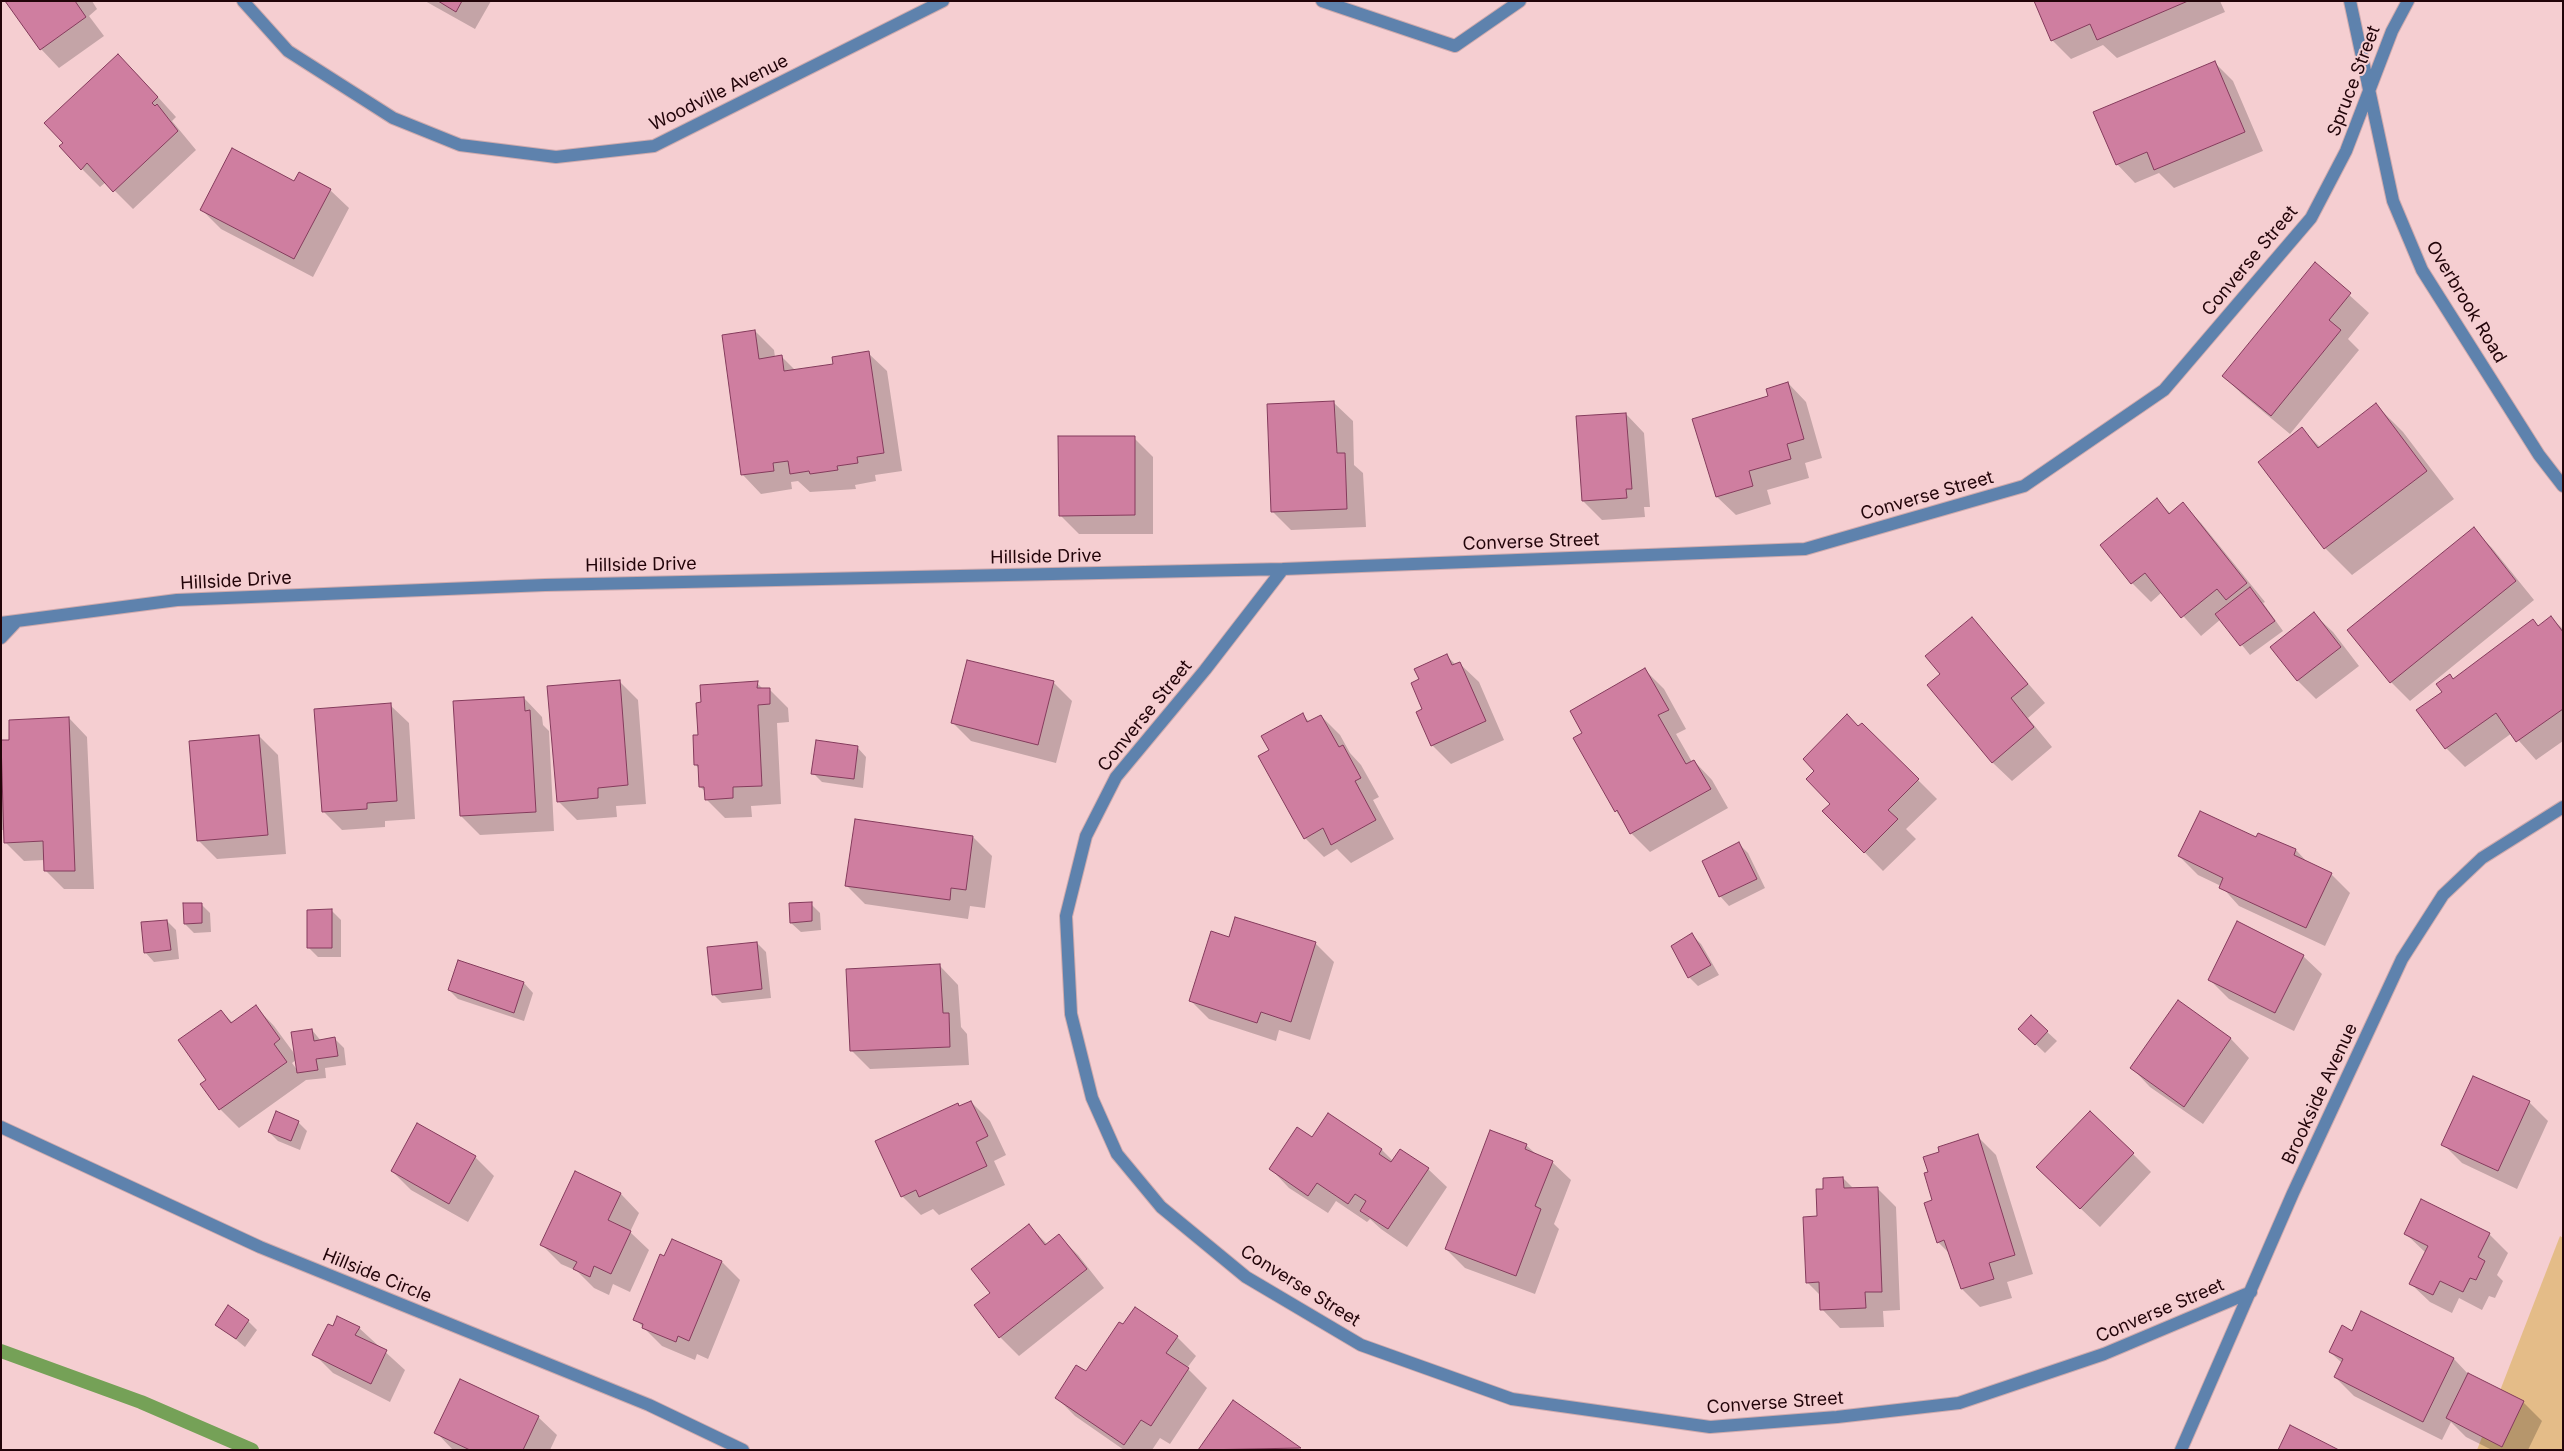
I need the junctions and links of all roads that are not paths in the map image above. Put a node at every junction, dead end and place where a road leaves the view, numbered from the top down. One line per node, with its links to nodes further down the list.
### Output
1 (243, 1): 2 (street, Woodville Avenue)
2 (943, 1)
3 (1322, 1): 4 (street)
4 (1520, 1)
5 (2350, 1): 7 (street, Overbrook Road)
6 (2408, 1): 7 (street, Spruce Street)
7 (2369, 90): 8 (street, Spruce Street); 9 (street, Overbrook Road)
8 (2334, 174): 10 (street, Converse Street)
9 (2563, 486)
10 (1283, 569): 11 (street, Hillside Drive); 16 (street, Converse Street)
11 (16, 622): 12 (street, Hillside Drive); 13 (street)
12 (1, 624)
13 (1, 638)
14 (2563, 807): 16 (street, Brookside Avenue)
15 (1, 1127): 17 (street, Hillside Circle)
16 (2251, 1292): 18 (street, Brookside Avenue)
17 (743, 1450)
18 (2181, 1450)

